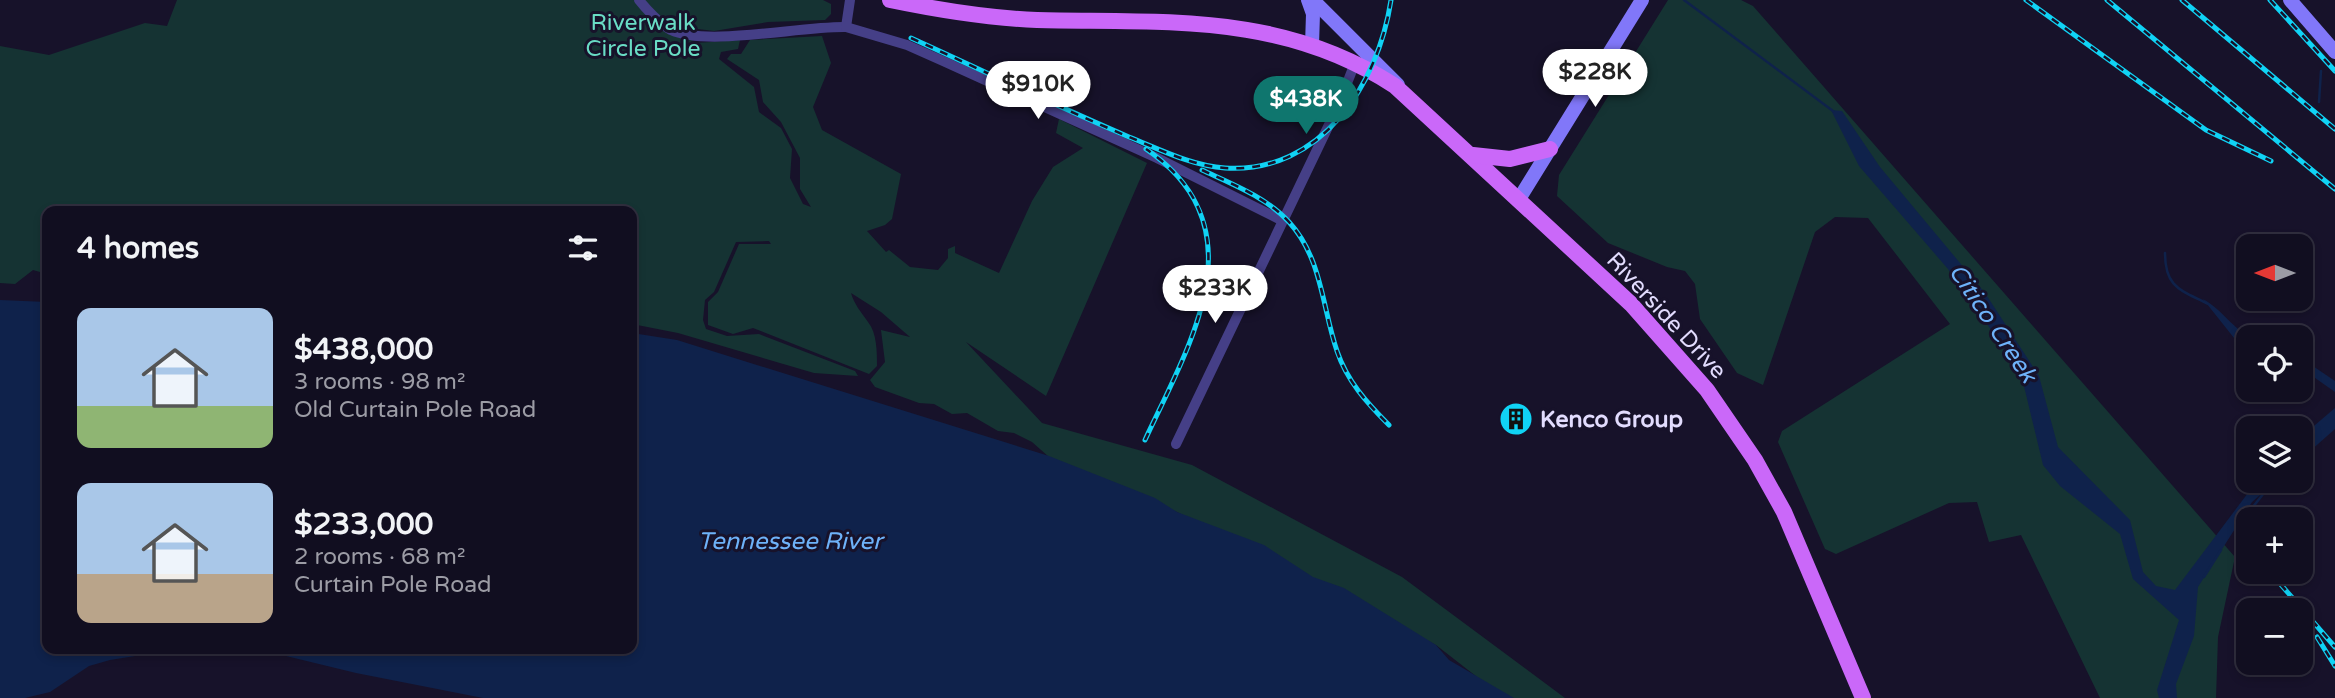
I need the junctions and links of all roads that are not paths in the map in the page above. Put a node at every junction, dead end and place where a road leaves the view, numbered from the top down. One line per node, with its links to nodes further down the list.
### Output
1 (639, 0): 7 (street)
2 (850, 0): 7 (street)
3 (890, 0): 8 (main road, Riverside Drive)
4 (1310, 0): 8 (main road); 11 (main road)
5 (1642, 0): 12 (main road)
6 (2290, 0): 9 (main road)
7 (846, 27): 15 (street)
8 (1312, 45): 10 (main road, Riverside Drive)
9 (2335, 52)
10 (1355, 63): 11 (main road, Riverside Drive); 15 (street)
11 (1408, 96): 13 (main road, Riverside Drive)
12 (1550, 149): 13 (main road); 14 (main road)
13 (1472, 155): 14 (main road, Riverside Drive)
14 (1519, 199): 17 (main road, Riverside Drive)
15 (1281, 220): 16 (street)
16 (1176, 444)
17 (1863, 698)

